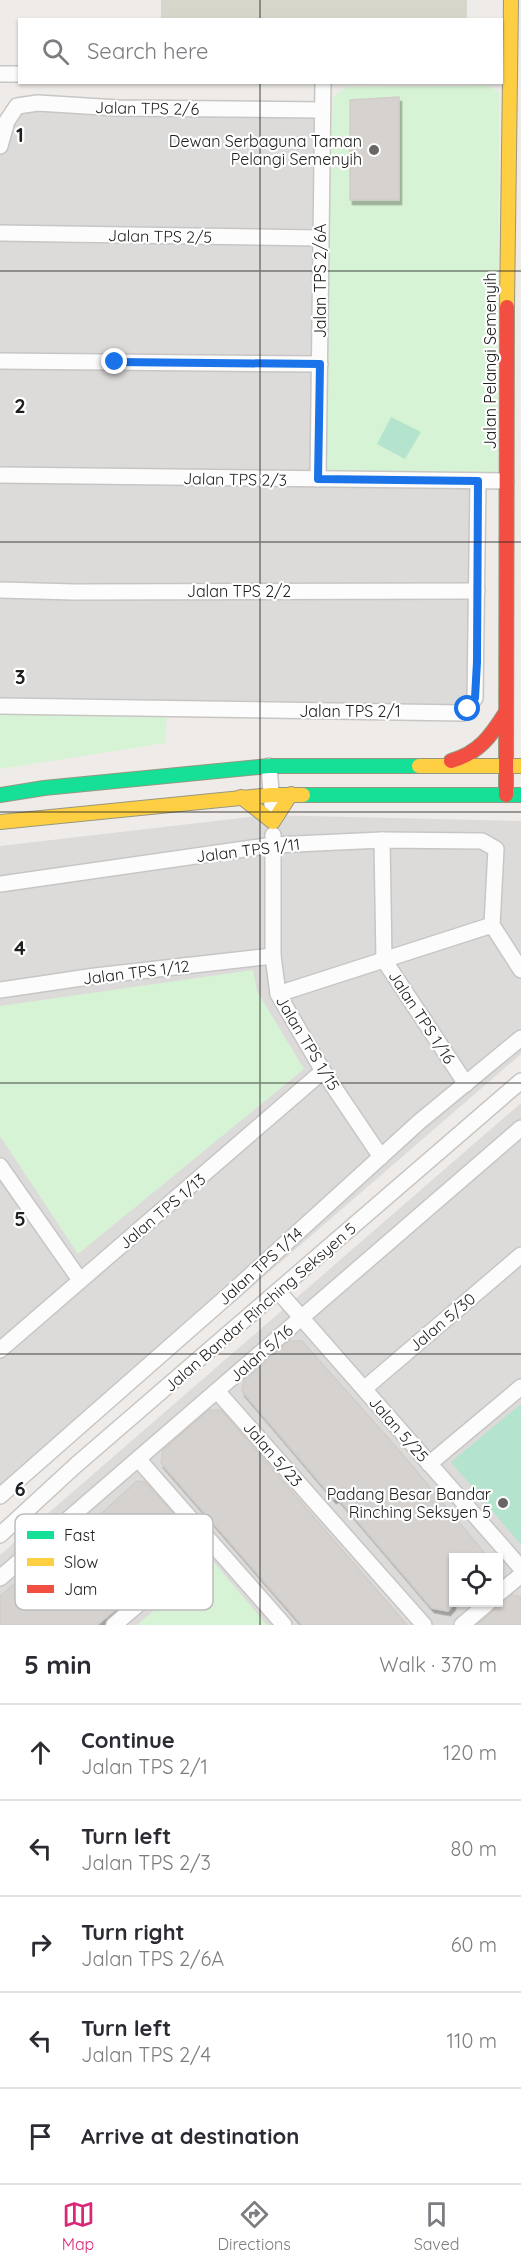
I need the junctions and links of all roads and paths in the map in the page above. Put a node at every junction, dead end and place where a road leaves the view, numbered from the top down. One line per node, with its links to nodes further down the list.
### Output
1 (511, 0): 4 (street, Jalan Pelangi Semenyih)
2 (0, 74): 3 (street)
3 (18, 74)
4 (506, 80): 10 (street, Jalan Pelangi Semenyih)
5 (322, 84): 6 (street, Jalan TPS 2/6A)
6 (321, 110): 7 (street, Jalan TPS 2/6); 9 (street, Jalan TPS 2/6A)
7 (0, 146)
8 (0, 233): 9 (street, Jalan TPS 2/5)
9 (320, 238): 12 (street, Jalan TPS 2/6A)
10 (514, 347): 16 (street, Jalan Pelangi Semenyih)
11 (0, 361): 12 (street)
12 (320, 364): 14 (street, Jalan TPS 2/6A)
13 (0, 475): 14 (street, Jalan TPS 2/3)
14 (318, 479): 15 (street, Jalan TPS 2/3)
15 (478, 481): 16 (street, Jalan TPS 2/3); 18 (street, Jalan TPS 2/1)
16 (506, 481): 20 (street, Jalan Pelangi Semenyih)
17 (0, 590): 18 (street, Jalan TPS 2/2)
18 (477, 591): 19 (street, Jalan TPS 2/1)
19 (0, 706)
20 (506, 712): 21 (street); 23 (street, Jalan Pelangi Semenyih); 25 (street)
21 (521, 738)
22 (269, 766): 25 (street); 27 (street); 28 (street, Jalan TPS 1/15)
23 (506, 766): 24 (street); 25 (street); 29 (street, Jalan Pelangi Semenyih)
24 (521, 766)
25 (430, 767)
26 (291, 794): 28 (street); 29 (street); 33 (street)
27 (0, 795)
28 (271, 795): 31 (street); 33 (street, Jalan TPS 1/15)
29 (506, 795): 30 (street)
30 (521, 795)
31 (241, 797): 32 (street); 33 (street)
32 (0, 822)
33 (273, 822): 35 (street, Jalan TPS 1/15)
34 (381, 840): 35 (street, Jalan TPS 1/11); 37 (street, Jalan TPS 1/11); 39 (street, Jalan TPS 1/16)
35 (273, 845): 36 (street, Jalan TPS 1/11); 38 (street, Jalan TPS 1/15)
36 (0, 884)
37 (492, 925): 39 (street); 40 (street)
38 (273, 956): 41 (street, Jalan TPS 1/12); 42 (street, Jalan TPS 1/15)
39 (384, 960): 42 (street); 46 (street, Jalan TPS 1/16)
40 (521, 970)
41 (0, 990)
42 (278, 994): 44 (street, Jalan TPS 1/15)
43 (521, 1038): 46 (street, Jalan TPS 1/14)
44 (323, 1071): 48 (street, Jalan TPS 1/15); 51 (street, Jalan TPS 1/13)
45 (521, 1081): 52 (street, Jalan Bandar Rinching Seksyen 5)
46 (466, 1084): 48 (street, Jalan TPS 1/14)
47 (521, 1128): 53 (street, Jalan 5/16)
48 (381, 1156): 60 (street, Jalan TPS 1/14)
49 (0, 1166): 51 (street)
50 (521, 1255): 56 (street, Jalan 5/30)
51 (80, 1280): 54 (street, Jalan TPS 1/13)
52 (278, 1292): 53 (street, Jalan 5/25); 61 (street, Jalan Bandar Rinching Seksyen 5)
53 (301, 1318): 56 (street, Jalan 5/25); 57 (street, Jalan 5/16)
54 (0, 1349)
55 (521, 1387): 59 (street)
56 (364, 1389): 59 (street, Jalan 5/25)
57 (217, 1390): 58 (street, Jalan 5/16); 76 (street, Jalan 5/23)
58 (138, 1459): 62 (street, Jalan 5/16); 63 (street)
59 (429, 1464): 68 (street, Jalan 5/25)
60 (0, 1496)
61 (23, 1514)
62 (74, 1514)
63 (187, 1514)
64 (15, 1521): 65 (street, Jalan Bandar Rinching Seksyen 5)
65 (0, 1535)
66 (213, 1543): 75 (street)
67 (15, 1565): 70 (street, Jalan 5/16)
68 (521, 1568)
69 (521, 1575): 71 (street)
70 (0, 1578)
71 (503, 1590)
72 (483, 1607): 77 (street)
73 (132, 1610): 74 (street)
74 (114, 1625)
75 (284, 1625)
76 (424, 1625)
77 (462, 1625)

